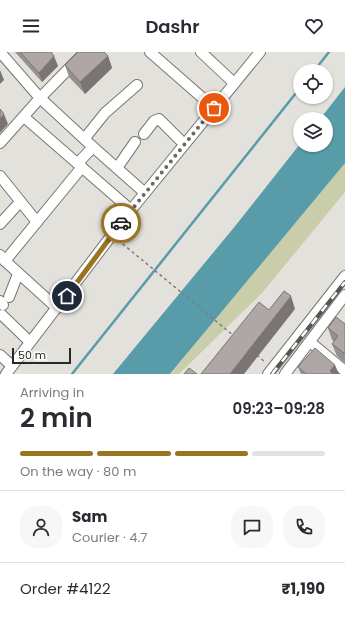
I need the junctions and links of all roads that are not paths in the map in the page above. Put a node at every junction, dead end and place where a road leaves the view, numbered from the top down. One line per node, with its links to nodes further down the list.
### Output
1 (0, 52): 8 (street)
2 (85, 52): 8 (street)
3 (150, 52): 9 (street)
4 (201, 52): 6 (street)
5 (260, 52): 6 (street)
6 (234, 83): 9 (street)
7 (137, 85): 12 (street)
8 (40, 98): 10 (street); 12 (street)
9 (214, 108): 15 (street)
10 (24, 117): 14 (street); 17 (street)
11 (144, 134): 15 (street)
12 (85, 138): 16 (street)
13 (135, 142): 18 (street)
14 (0, 143)
15 (184, 144): 20 (street)
16 (93, 147): 17 (street); 18 (street)
17 (80, 165): 22 (street); 23 (street)
18 (117, 168): 20 (street)
19 (0, 176): 21 (street)
20 (145, 193): 22 (street)
21 (20, 202): 23 (street); 24 (street)
22 (131, 210): 30 (street)
23 (37, 222): 25 (street)
24 (0, 224)
25 (2, 258): 26 (street)
26 (18, 274): 29 (street); 30 (street)
27 (345, 276): 33 (street)
28 (345, 295): 32 (street)
29 (3, 304): 31 (street)
30 (58, 308): 31 (street)
31 (30, 342): 36 (street)
32 (310, 342): 34 (street); 37 (street)
33 (290, 346): 34 (street); 38 (street)
34 (301, 354): 39 (street)
35 (0, 355): 36 (street)
36 (9, 370)
37 (345, 371)
38 (268, 374)
39 (285, 374)

